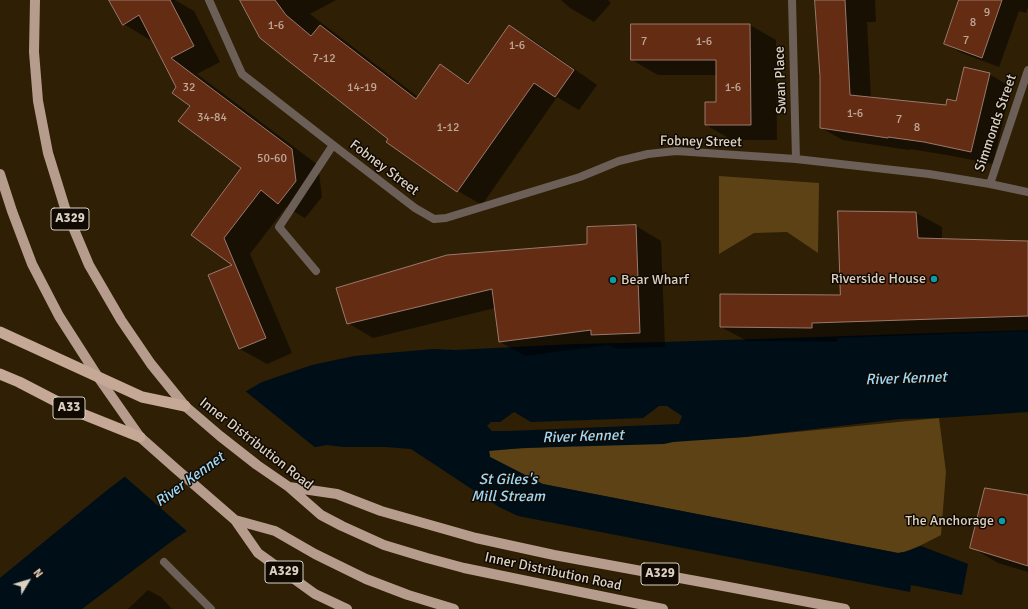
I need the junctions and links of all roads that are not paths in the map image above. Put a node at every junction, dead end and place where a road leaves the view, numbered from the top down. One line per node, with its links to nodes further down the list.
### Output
1 (209, 0): 6 (street, Fobney Street)
2 (792, 0): 7 (street, Swan Place)
3 (36, 1): 15 (main road, Inner Distribution Road / A329)
4 (1028, 70): 5 (street, Simmonds Street)
5 (1024, 92): 9 (street, Simmonds Street)
6 (333, 146): 7 (street, Fobney Street); 11 (street)
7 (796, 159): 9 (street, Fobney Street)
8 (0, 174): 14 (main road, A329)
9 (990, 184): 10 (street, Fobney Street)
10 (1028, 192)
11 (316, 271)
12 (0, 332): 14 (highway)
13 (0, 374): 16 (highway, A33)
14 (98, 377): 15 (highway); 16 (main road, A329)
15 (185, 406): 17 (main road, Inner Distribution Road / A329)
16 (140, 437): 18 (main road, A329)
17 (289, 487): 23 (main road, Inner Distribution Road / A329); 24 (main road, A329)
18 (235, 520): 21 (main road, A329); 22 (main road, A329)
19 (164, 562): 20 (street)
20 (211, 609)
21 (347, 609)
22 (454, 609)
23 (663, 609)
24 (845, 609)

